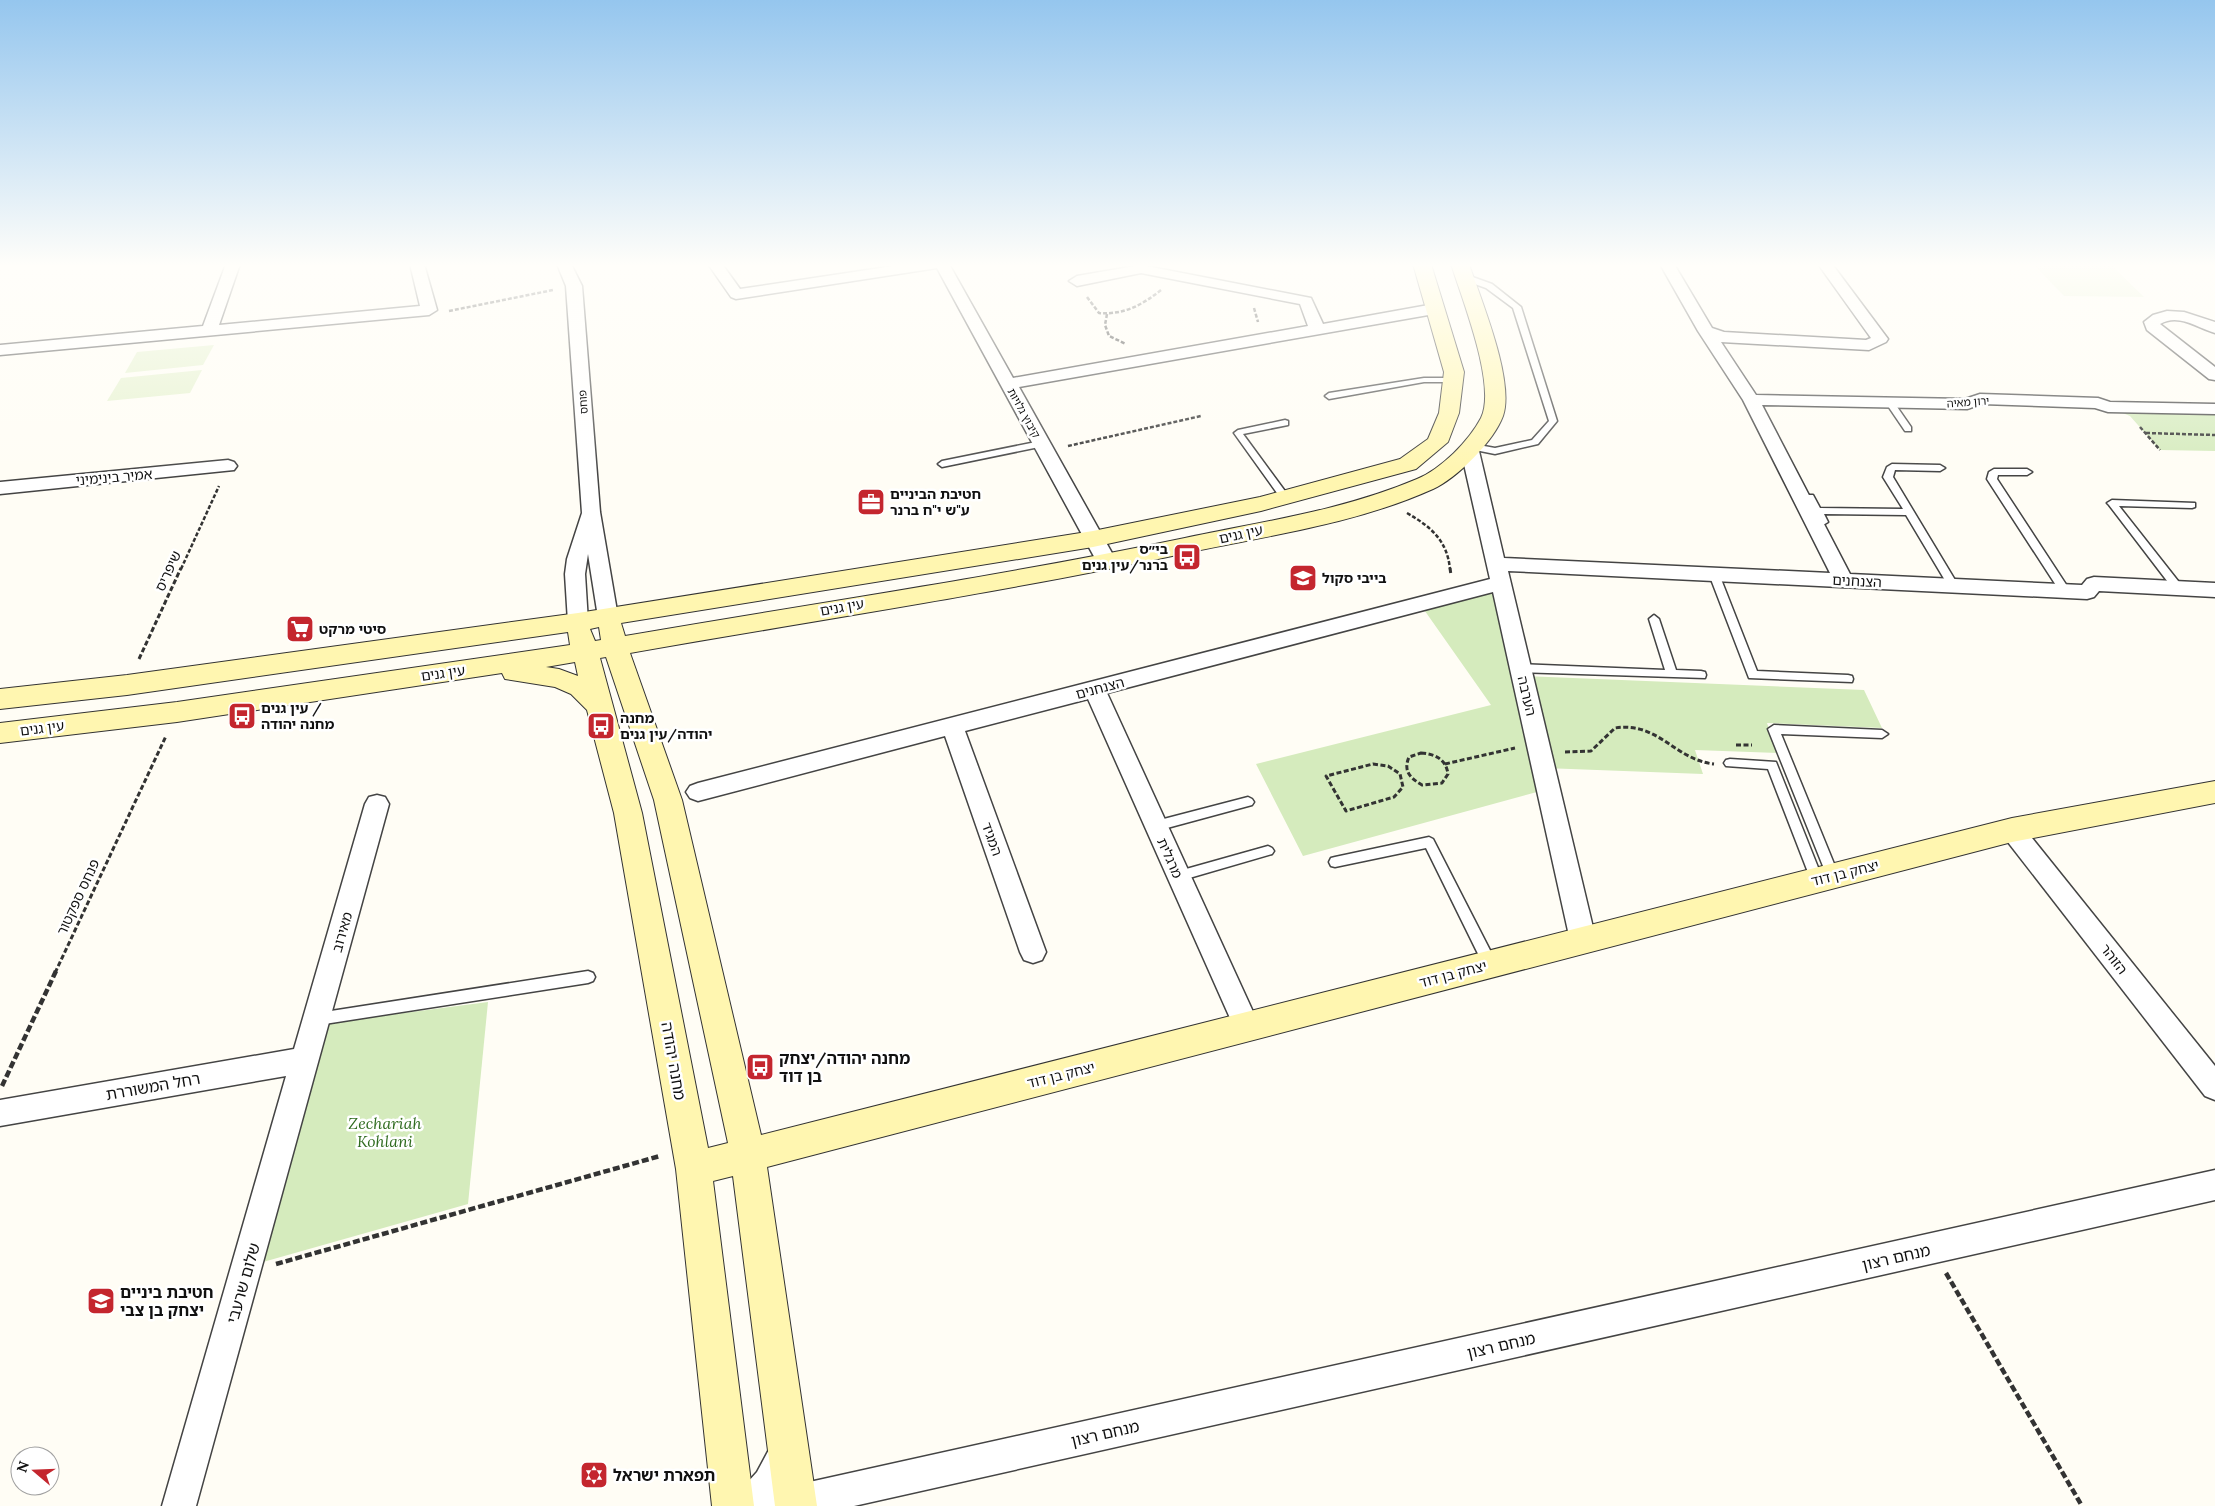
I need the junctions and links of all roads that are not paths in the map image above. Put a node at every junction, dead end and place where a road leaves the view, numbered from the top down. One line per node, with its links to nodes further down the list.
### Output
1 (157, 334): 12 (street)
2 (578, 334): 33 (street, פוחס)
3 (981, 334): 15 (street, קיבוץ גלויות)
4 (1292, 334): 15 (street)
5 (1442, 334): 14 (main road, עין גנים)
6 (1482, 334): 23 (main road, עין גנים)
7 (1526, 334): 23 (lane)
8 (1708, 334): 17 (street)
9 (1715, 334): 10 (street)
10 (1877, 334)
11 (2161, 334): 13 (street)
12 (0, 350)
13 (2215, 375)
14 (1453, 380): 16 (lane); 30 (main road, עין גנים)
15 (1008, 384): 22 (street, קיבוץ גלויות)
16 (1329, 396)
17 (1751, 400): 18 (street, ירון מאיה); 40 (street)
18 (1890, 403): 19 (street, ירון מאיה); 21 (lane)
19 (2215, 409)
20 (1285, 423): 30 (lane)
21 (1908, 428)
22 (1043, 448): 24 (lane); 36 (street, קיבוץ גלויות)
23 (1472, 449): 37 (main road, עין גנים); 38 (street, הערבה)
24 (942, 464)
25 (228, 466): 28 (street, אמיר בינימיני)
26 (1940, 468): 34 (lane)
27 (2027, 472): 44 (lane)
28 (0, 488)
29 (1810, 497): 32 (lane)
30 (1285, 498): 36 (main road, עין גנים)
31 (2192, 505): 42 (lane)
32 (1818, 511): 34 (lane); 35 (lane)
33 (591, 512): 45 (street, פוחס); 47 (street, פוחס)
34 (1909, 512): 41 (lane)
35 (1823, 522)
36 (1093, 539): 37 (street, קיבוץ גלויות); 45 (main road, עין גנים)
37 (1107, 562): 48 (main road, עין גנים)
38 (1499, 573): 39 (street, הצנחנים); 50 (street, הערבה); 55 (street, הצנחנים)
39 (1714, 574): 40 (street, הצנחנים); 54 (lane)
40 (1843, 580): 41 (street, הצנחנים)
41 (1953, 585): 44 (street, הצנחנים)
42 (2178, 588): 43 (street, הצנחנים); 44 (street, הצנחנים)
43 (2215, 590)
44 (2066, 591)
45 (608, 617): 47 (main road, עין גנים); 48 (main road, פוחס)
46 (1654, 619): 52 (lane)
47 (578, 622): 49 (main road, מחנה יהודה); 56 (main road, עין גנים)
48 (615, 647): 49 (main road, עין גנים); 81 (main road)
49 (584, 652): 51 (main road, עין גנים); 57 (main road, מחנה יהודה)
50 (1520, 668): 52 (lane); 72 (street, הערבה)
51 (455, 672): 57 (main road); 59 (main road, עין גנים)
52 (1672, 674): 53 (lane)
53 (1701, 675)
54 (1848, 679)
55 (1094, 689): 58 (street, הצנחנים); 66 (street, מרגלית)
56 (0, 699)
57 (599, 705): 82 (main road, מחנה יהודה)
58 (952, 726): 62 (street, הצנחנים); 73 (street, המגיד)
59 (0, 733)
60 (1882, 734): 71 (lane)
61 (1726, 763): 71 (lane)
62 (698, 792)
63 (2215, 792): 67 (main road, יצחק בן דוד)
64 (1248, 802): 66 (lane)
65 (377, 804): 76 (street, מאירוב)
66 (1156, 826): 70 (street, מרגלית)
67 (2012, 830): 71 (main road, יצחק בן דוד); 79 (street, הזוהר)
68 (1268, 851): 70 (lane)
69 (1335, 862): 74 (lane)
70 (1179, 876): 77 (street, מרגלית)
71 (1825, 878): 72 (main road, יצחק בן דוד)
72 (1583, 940): 74 (main road, יצחק בן דוד)
73 (1033, 952)
74 (1490, 964): 77 (main road, יצחק בן דוד)
75 (588, 977): 76 (lane)
76 (318, 1020): 78 (street, מאירוב)
77 (1247, 1027): 81 (main road, יצחק בן דוד)
78 (306, 1060): 80 (street, רחל המשוררת); 86 (street, שלום שרעבי)
79 (2215, 1087)
80 (0, 1113)
81 (748, 1155): 82 (main road, יצחק בן דוד); 84 (main road)
82 (680, 1162): 87 (main road, מחנה יהודה)
83 (2215, 1185): 85 (street, מנחם רצון)
84 (788, 1447): 85 (main road); 88 (street)
85 (793, 1505)
86 (179, 1506)
87 (733, 1506)
88 (749, 1506)

